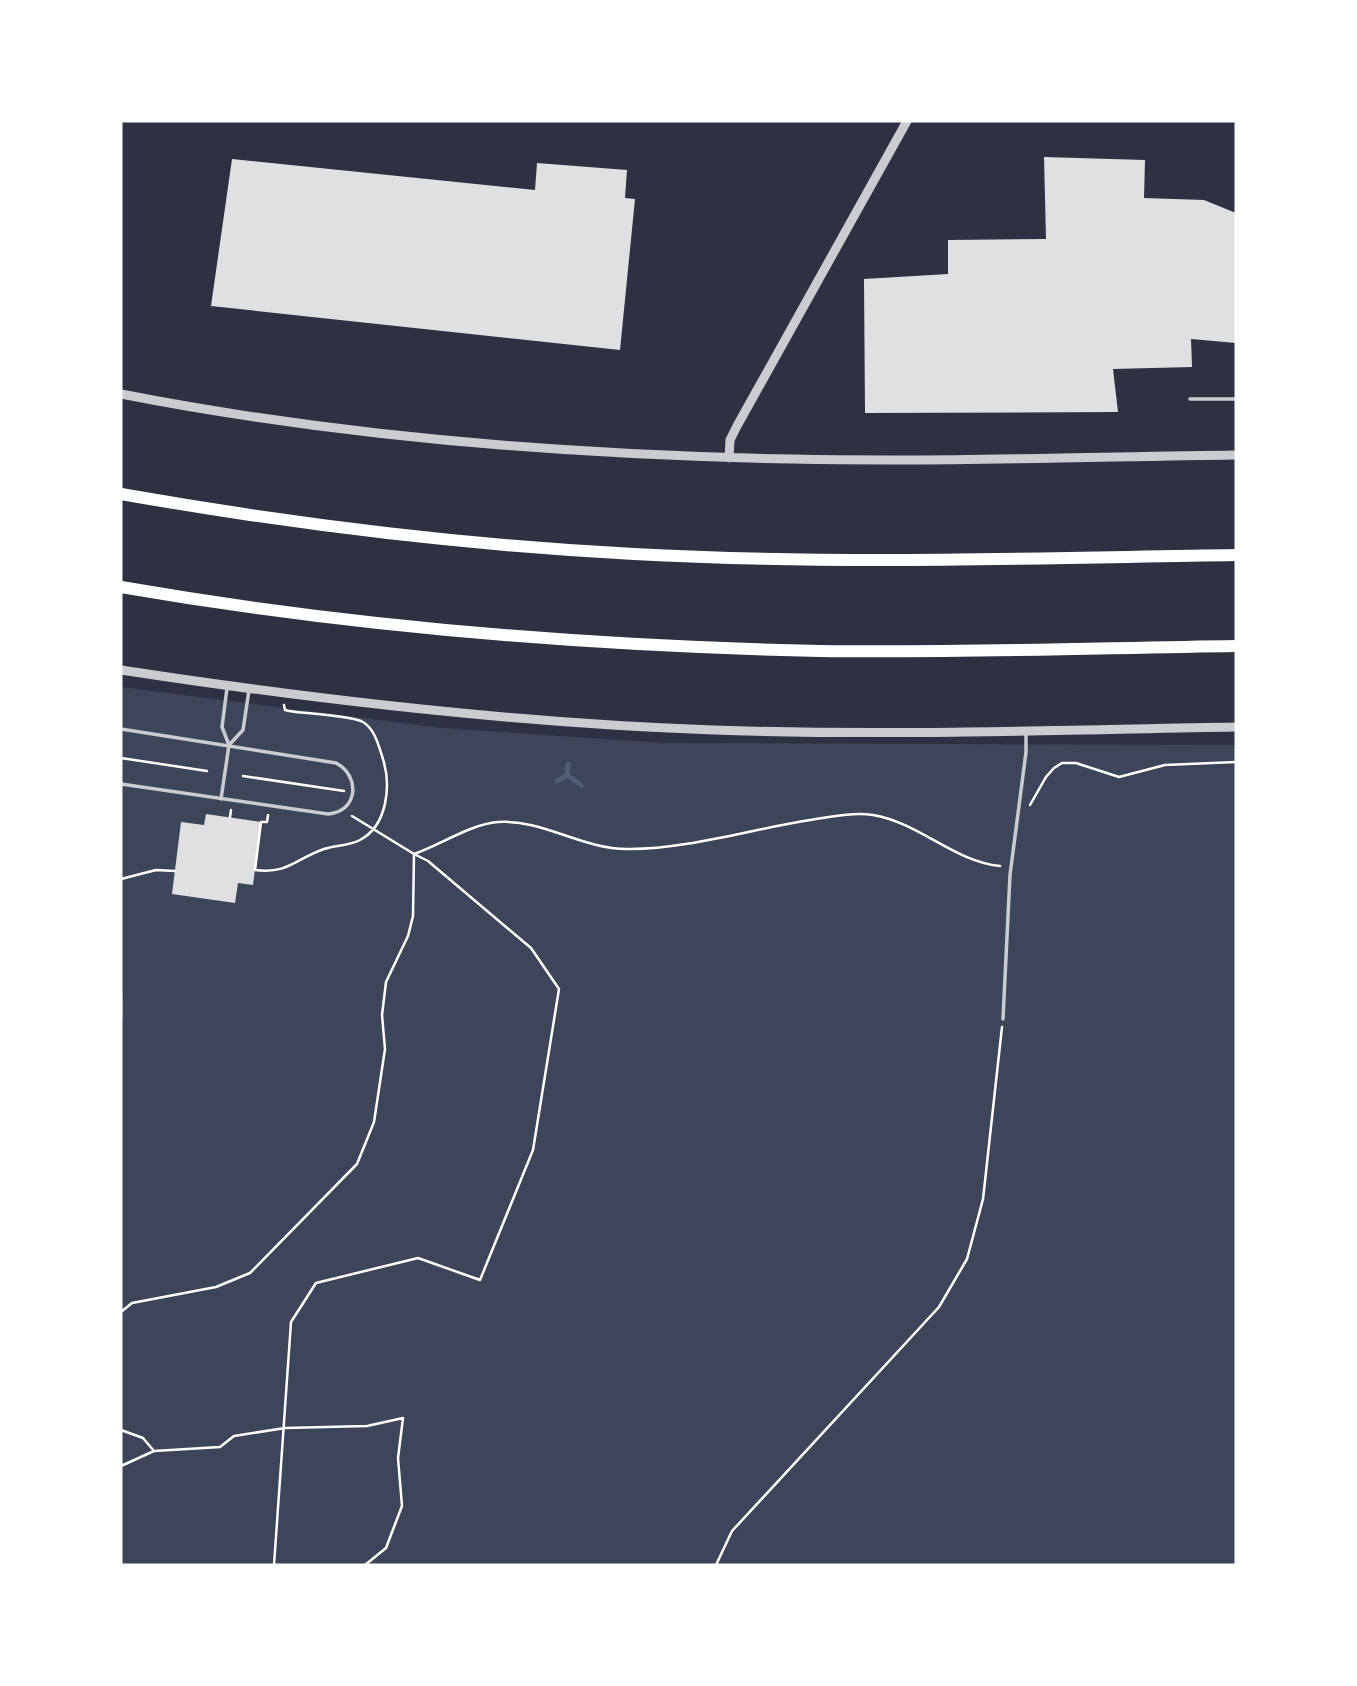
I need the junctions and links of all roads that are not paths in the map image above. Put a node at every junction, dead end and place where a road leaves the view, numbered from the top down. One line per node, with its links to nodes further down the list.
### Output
1 (907, 121): 6 (street)
2 (121, 394): 6 (street)
3 (1190, 399): 4 (lane)
4 (1236, 399)
5 (1236, 455): 6 (street)
6 (729, 458)
7 (121, 494): 8 (highway)
8 (1236, 555)
9 (121, 587): 10 (highway)
10 (1236, 646)
11 (121, 670): 12 (street)
12 (228, 686): 13 (street); 17 (lane)
13 (249, 689): 16 (street); 17 (lane)
14 (1236, 727): 16 (street)
15 (121, 729): 17 (lane)
16 (1026, 731): 20 (lane)
17 (229, 745): 19 (lane); 19 (lane)
18 (121, 784): 19 (lane)
19 (221, 799)
20 (1003, 1019)

